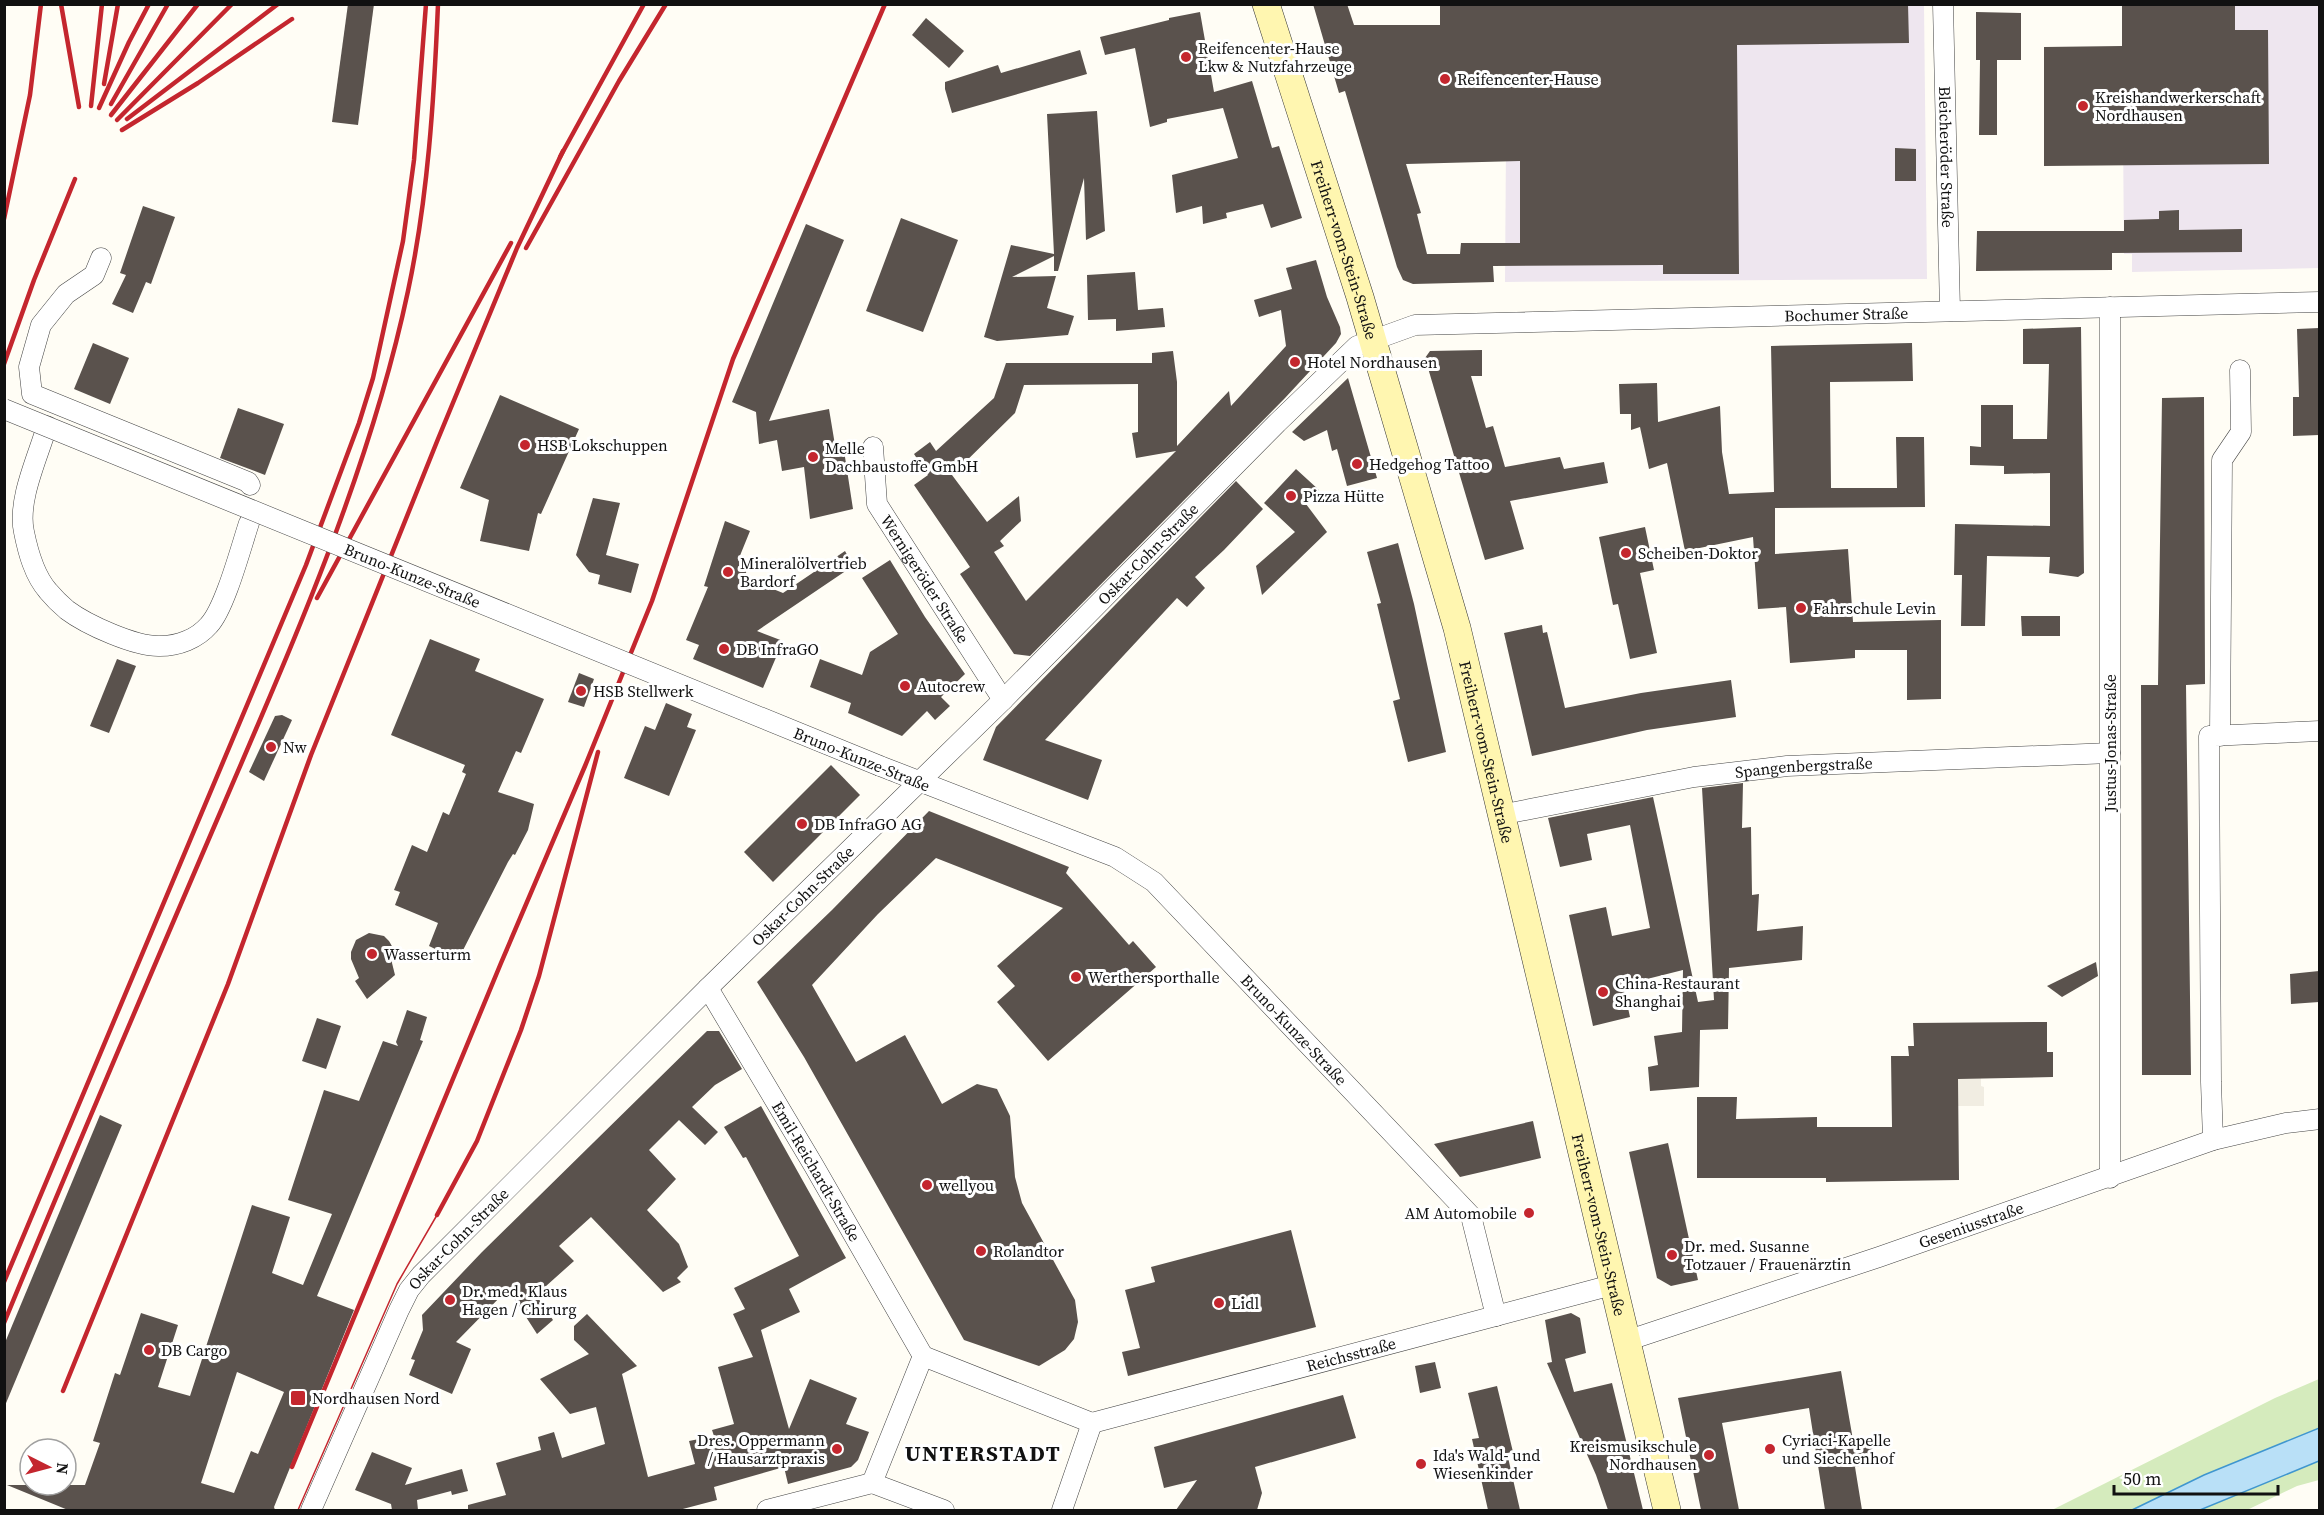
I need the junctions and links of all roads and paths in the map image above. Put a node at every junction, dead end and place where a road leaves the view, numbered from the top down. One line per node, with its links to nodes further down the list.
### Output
1 (1266, 4): 7 (main road, Freiherr-vom-Stein-Straße)
2 (1942, 4): 6 (street, Bleicheröder Straße)
3 (101, 258): 12 (street)
4 (2319, 302): 5 (street, Bochumer Straße)
5 (2110, 308): 6 (street, Bochumer Straße); 17 (street, Justus-Jonas-Straße)
6 (1950, 311): 7 (street, Bochumer Straße)
7 (1373, 340): 14 (street, Oskar-Cohn-Straße); 19 (main road, Freiherr-vom-Stein-Straße)
8 (2241, 370): 16 (street)
9 (4, 409): 10 (street, Bruno-Kunze-Straße, bridge)
10 (47, 426): 13 (street); 18 (street, Bruno-Kunze-Straße, bridge)
11 (873, 447): 14 (street, Wernigeröder Straße)
12 (250, 485)
13 (249, 523)
14 (1003, 700): 18 (street, Oskar-Cohn-Straße)
15 (2319, 731): 16 (street)
16 (2220, 736): 22 (street)
17 (2110, 753): 19 (street, Spangenbergstraße); 23 (street, Justus-Jonas-Straße)
18 (918, 783): 20 (street, Oskar-Cohn-Straße); 25 (street, Bruno-Kunze-Straße)
19 (1500, 815): 24 (main road, Freiherr-vom-Stein-Straße)
20 (708, 988): 27 (street, Emil-Reichardt-Straße); 30 (street, Oskar-Cohn-Straße)
21 (2319, 1119): 22 (street, Geseniusstraße)
22 (2213, 1140): 23 (street, Geseniusstraße)
23 (2110, 1178): 26 (street, Geseniusstraße)
24 (1612, 1285): 25 (street, Reichsstraße); 26 (main road, Freiherr-vom-Stein-Straße)
25 (1496, 1316): 28 (street, Reichsstraße)
26 (1626, 1341): 34 (main road, Freiherr-vom-Stein-Straße)
27 (923, 1356): 28 (street); 29 (street)
28 (1092, 1423): 33 (street)
29 (872, 1483): 31 (street); 32 (street)
30 (311, 1510)
31 (767, 1510)
32 (944, 1510)
33 (1062, 1510)
34 (1667, 1510)

